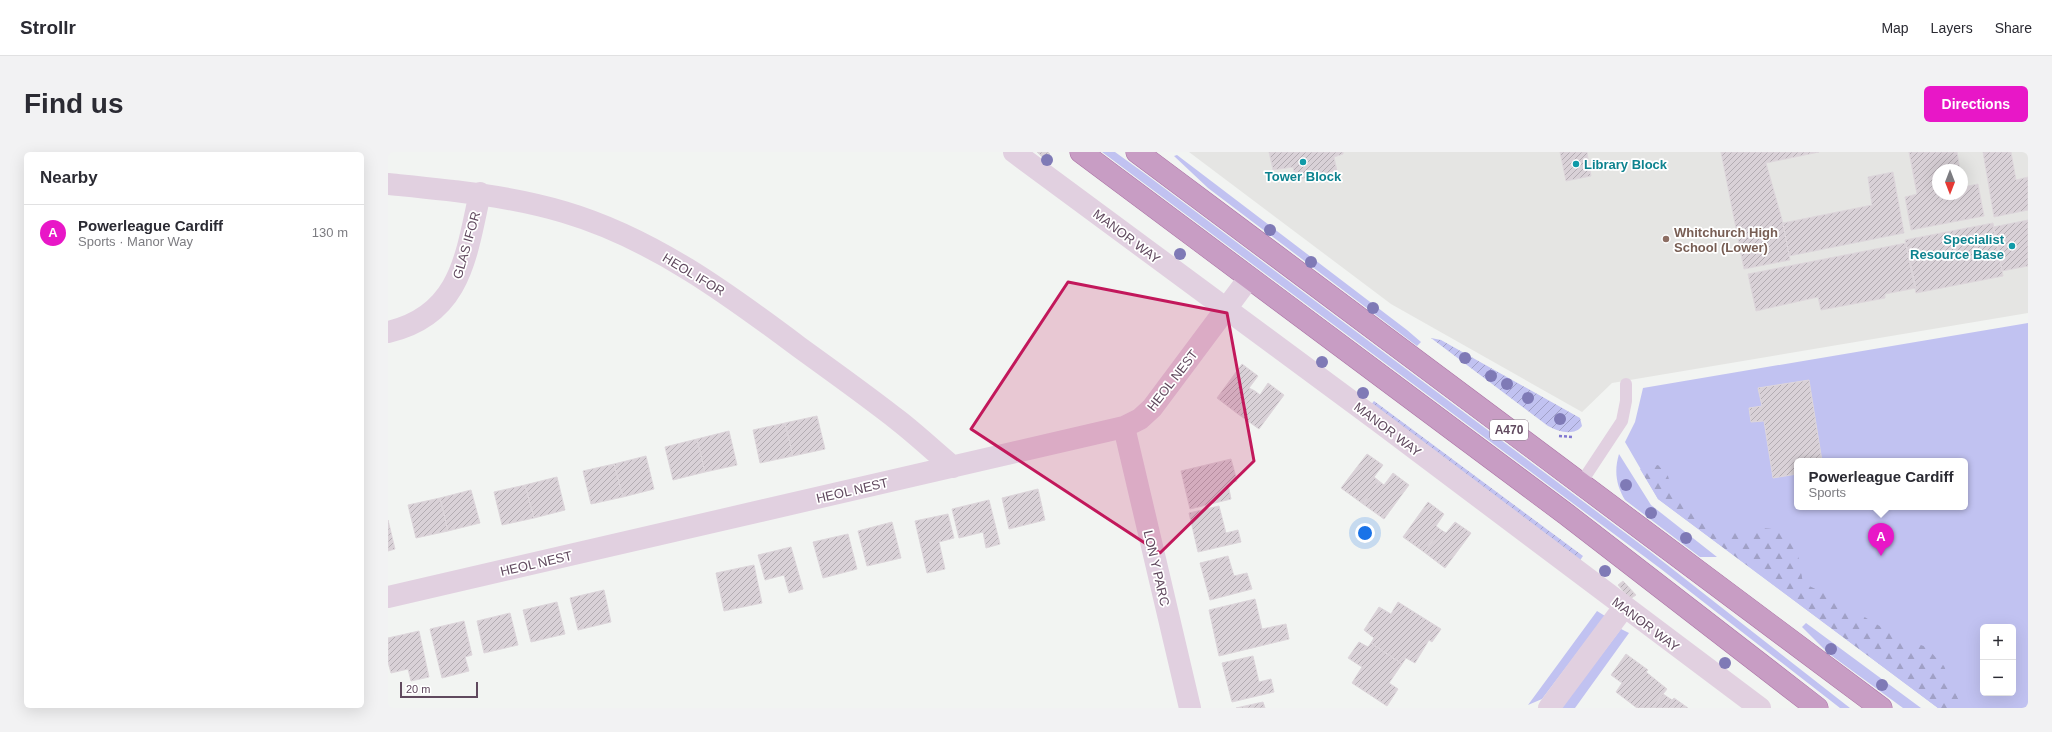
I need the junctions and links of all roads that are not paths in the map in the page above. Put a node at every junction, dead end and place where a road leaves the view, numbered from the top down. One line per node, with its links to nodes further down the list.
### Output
1 (1014, 152): 7 (street, MANOR WAY)
2 (1081, 152): 6 (highway, A470)
3 (1137, 152): 12 (highway, A470)
4 (388, 184): 5 (street, HEOL IFOR)
5 (480, 193): 8 (street, GLAS IFOR); 11 (street, HEOL IFOR)
6 (1248, 278): 7 (street, HEOL NEST); 18 (highway, A470)
7 (1227, 309): 10 (street, HEOL NEST); 14 (street, MANOR WAY)
8 (388, 332)
9 (1626, 384): 12 (lane)
10 (1124, 427): 11 (street, HEOL NEST); 15 (street, LON Y PARC)
11 (953, 467): 13 (street, HEOL NEST)
12 (1581, 483): 19 (highway, A470)
13 (388, 597)
14 (1624, 607): 16 (street); 17 (street, MANOR WAY)
15 (1190, 708)
16 (1549, 708)
17 (1760, 708)
18 (1817, 708)
19 (1880, 708)

